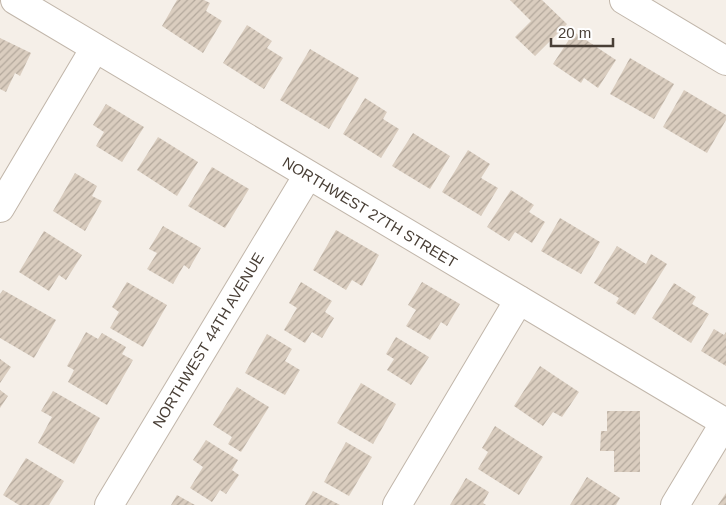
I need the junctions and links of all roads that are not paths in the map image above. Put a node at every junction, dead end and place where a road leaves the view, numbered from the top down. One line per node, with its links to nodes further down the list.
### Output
1 (15, 0): 3 (street, NORTHWEST 27TH STREET)
2 (624, 0): 4 (street)
3 (95, 48): 5 (street, NORTHWEST 27TH STREET); 6 (street)
4 (726, 61)
5 (308, 175): 7 (street, NORTHWEST 27TH STREET); 9 (street, NORTHWEST 44TH AVENUE)
6 (0, 208)
7 (519, 300): 8 (street, NORTHWEST 27TH STREET); 10 (street)
8 (726, 423): 11 (street)
9 (109, 505)
10 (397, 505)
11 (675, 505)

